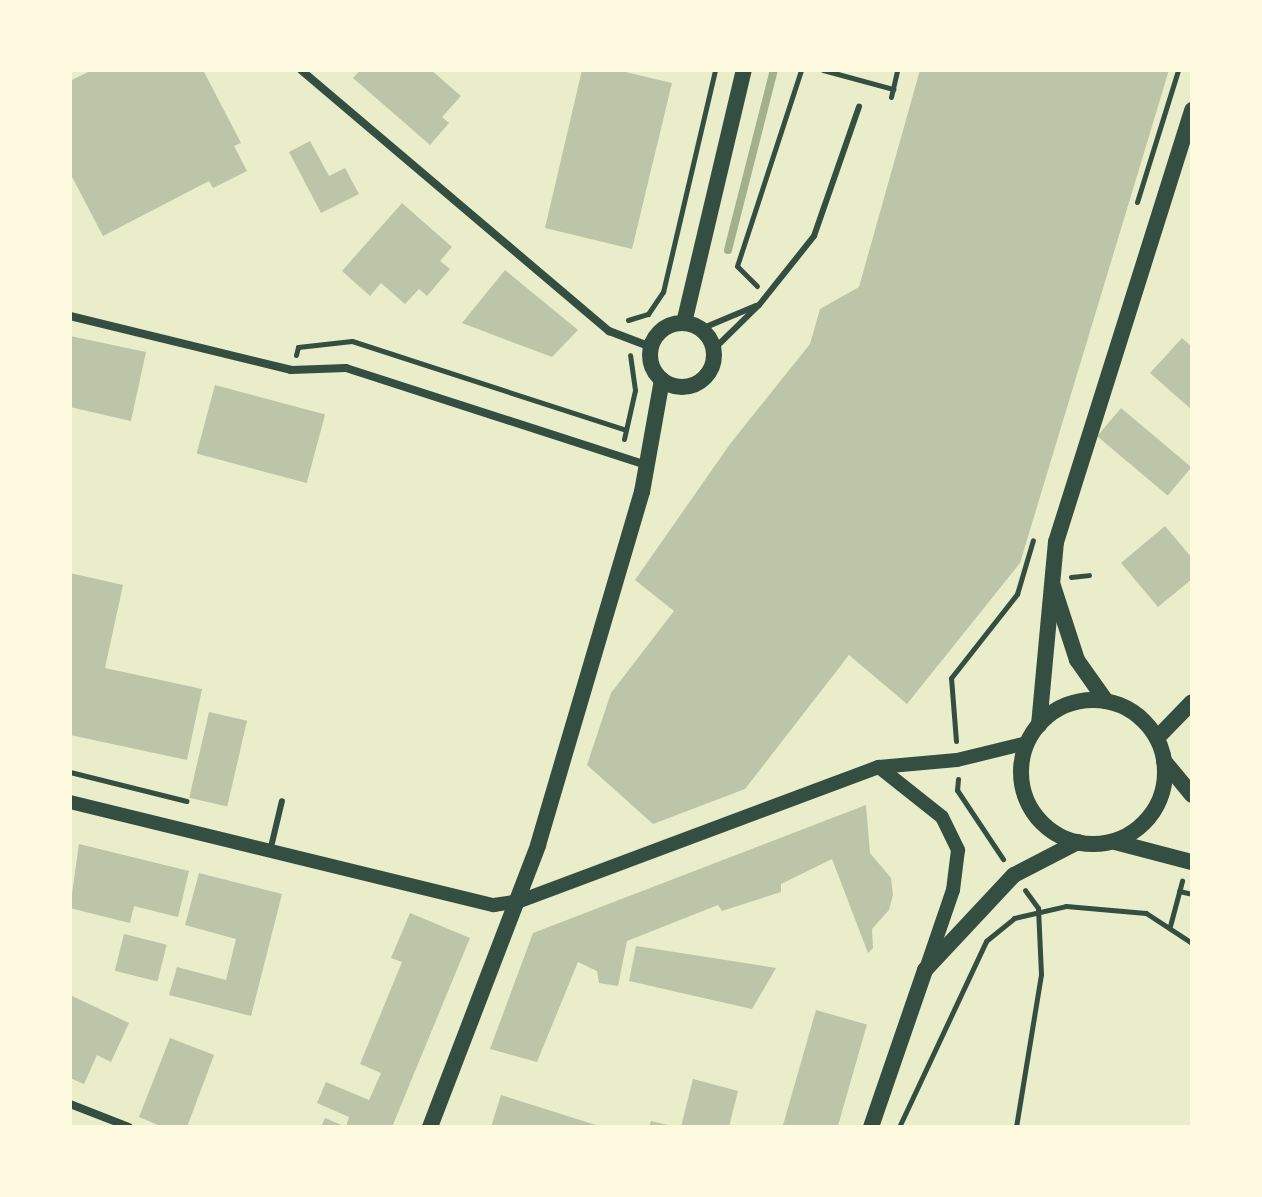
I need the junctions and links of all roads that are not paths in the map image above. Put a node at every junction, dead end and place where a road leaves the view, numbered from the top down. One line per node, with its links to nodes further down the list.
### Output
1 (301, 70): 10 (street)
2 (744, 70): 8 (main road)
3 (859, 107): 6 (lane)
4 (1192, 110): 5 (main road)
5 (1186, 150): 14 (main road)
6 (759, 305): 9 (lane); 11 (lane)
7 (70, 316): 13 (street)
8 (684, 323): 9 (main road); 10 (main road)
9 (701, 329): 11 (main road)
10 (651, 347): 12 (main road)
11 (713, 350): 12 (main road)
12 (662, 380): 13 (main road)
13 (648, 465): 29 (main road)
14 (1051, 580): 15 (main road); 17 (main road)
15 (1106, 701): 17 (main road); 18 (main road)
16 (1192, 702): 18 (main road)
17 (1039, 725): 19 (main road)
18 (1157, 738): 20 (main road)
19 (1027, 743): 21 (street); 26 (main road)
20 (1164, 761): 22 (main road); 25 (main road)
21 (879, 767): 29 (street); 30 (street)
22 (1192, 795)
23 (282, 801): 27 (lane)
24 (70, 802): 27 (street)
25 (1114, 841): 26 (main road); 28 (main road)
26 (1078, 842): 30 (main road)
27 (271, 847): 29 (street)
28 (1192, 862)
29 (520, 901): 33 (main road)
30 (925, 970): 34 (main road)
31 (70, 1104): 32 (street)
32 (129, 1127)
33 (430, 1127)
34 (871, 1127)

